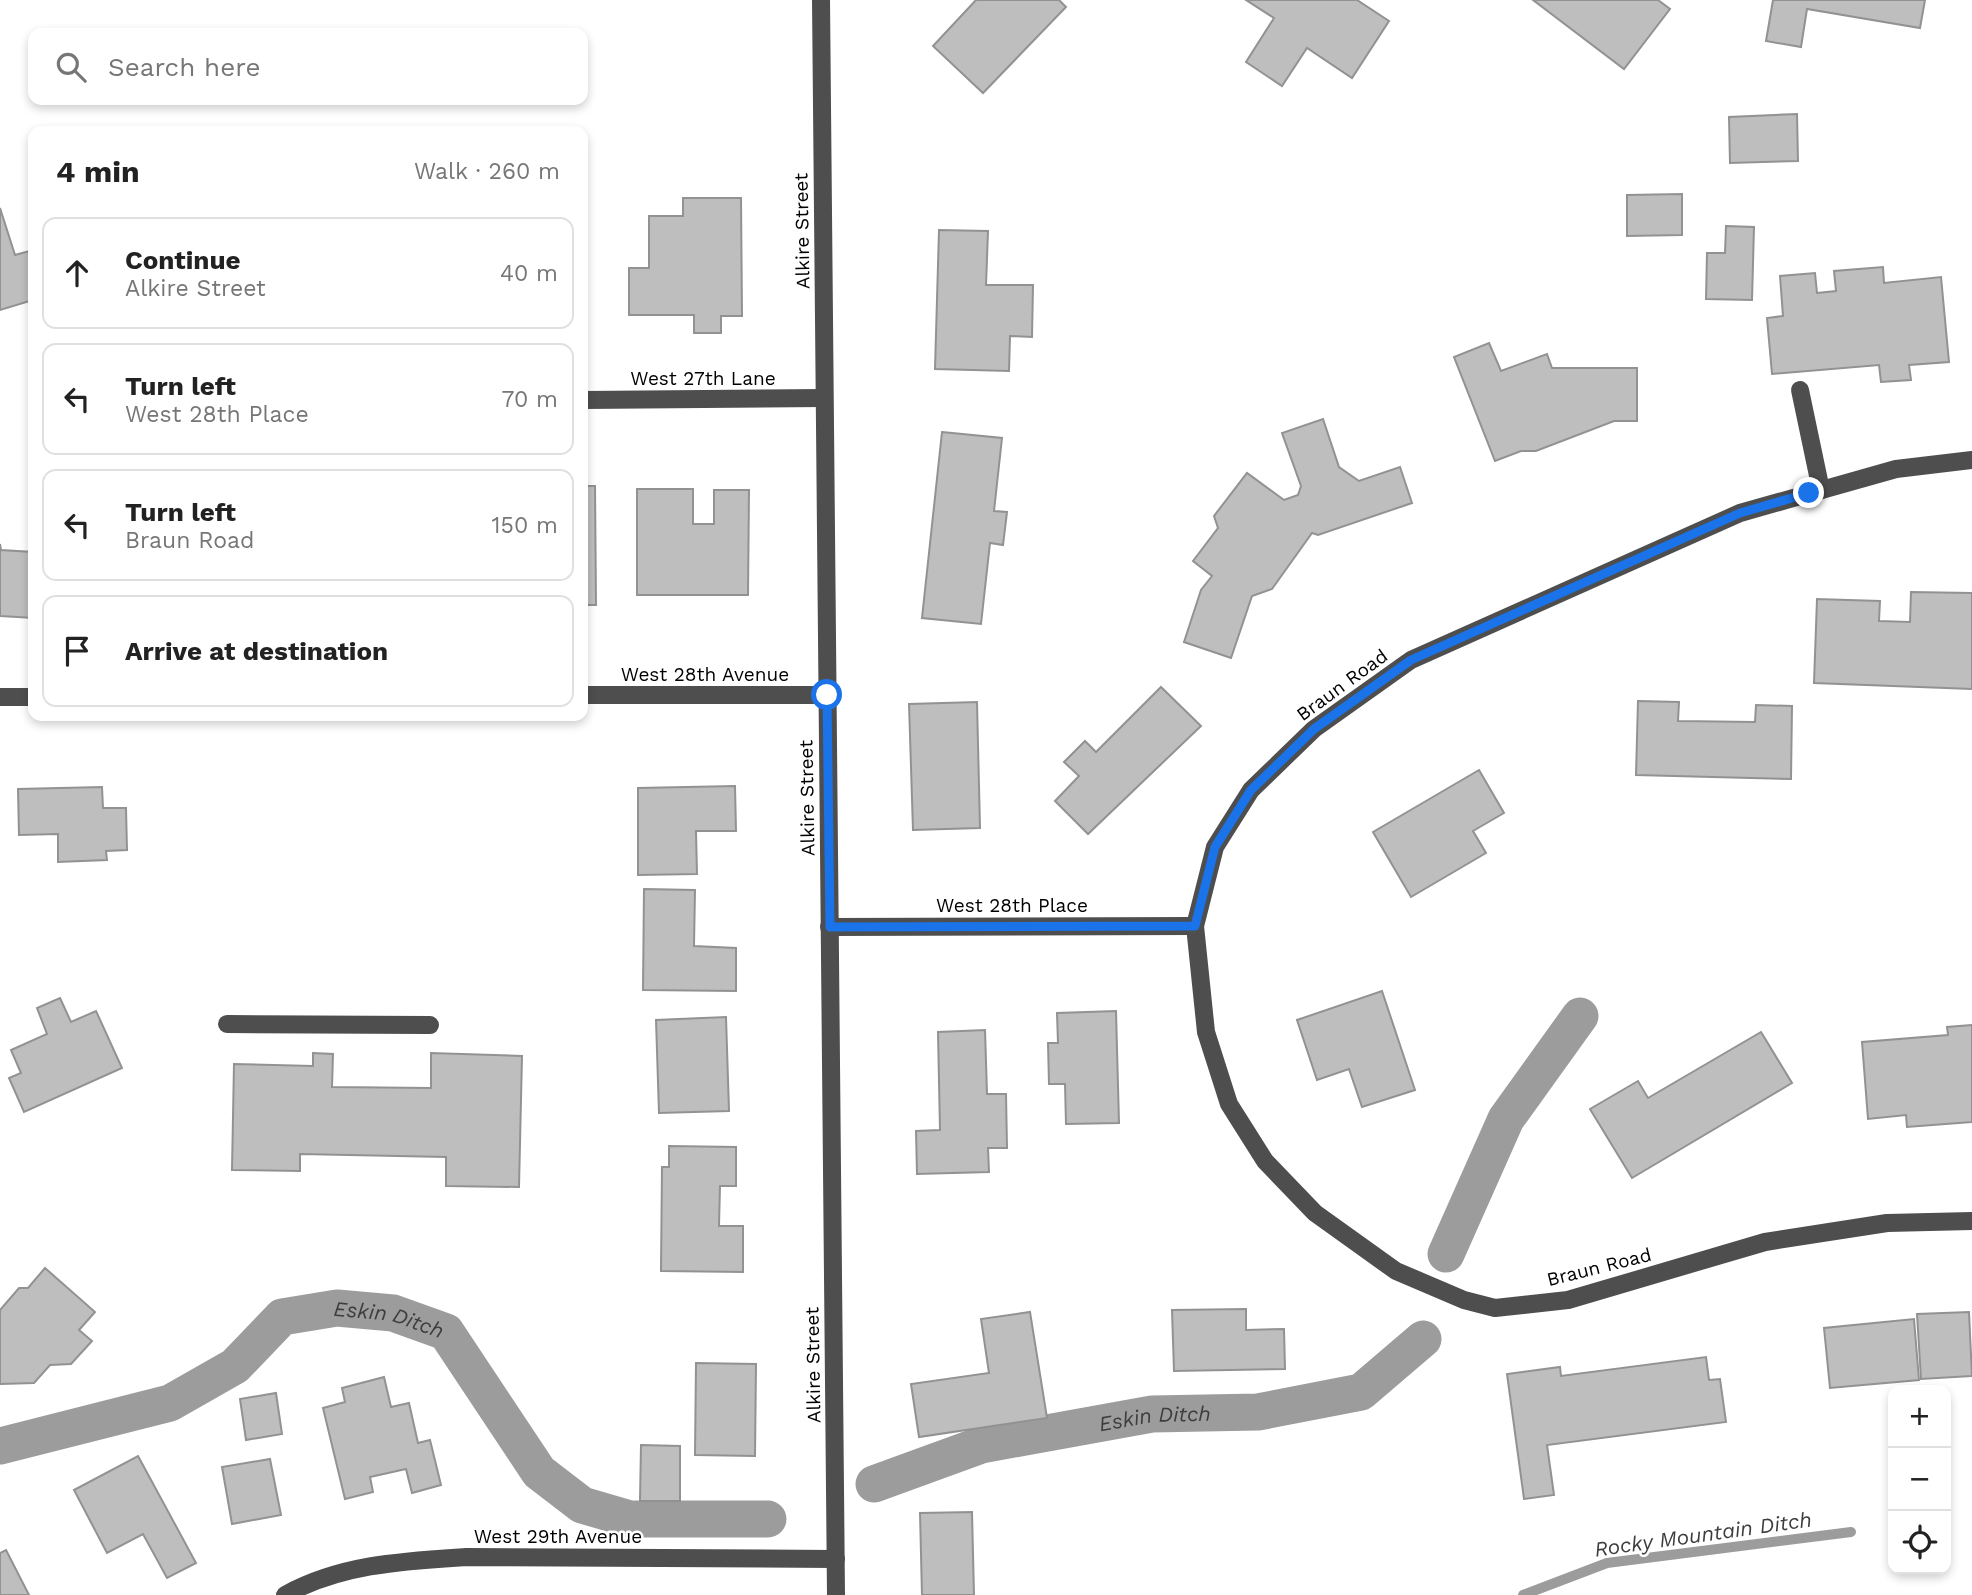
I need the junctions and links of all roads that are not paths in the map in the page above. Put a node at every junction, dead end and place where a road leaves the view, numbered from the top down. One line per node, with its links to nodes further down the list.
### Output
1 (821, 0): 3 (street, Alkire Street)
2 (1800, 390): 6 (street)
3 (824, 398): 4 (street, West 27th Lane); 8 (street, Alkire Street)
4 (588, 400)
5 (1972, 460): 6 (street, Braun Road)
6 (1821, 490): 11 (street, Braun Road)
7 (588, 695): 8 (street, West 28th Avenue)
8 (827, 695): 12 (street, Alkire Street)
9 (0, 697): 10 (street)
10 (28, 697)
11 (1195, 926): 12 (street, West 28th Place); 15 (street, Braun Road)
12 (830, 927): 16 (street, Alkire Street)
13 (227, 1024): 14 (street)
14 (430, 1025)
15 (1972, 1221)
16 (836, 1559): 17 (street, West 29th Avenue); 18 (street, Alkire Street)
17 (285, 1595)
18 (836, 1595)

